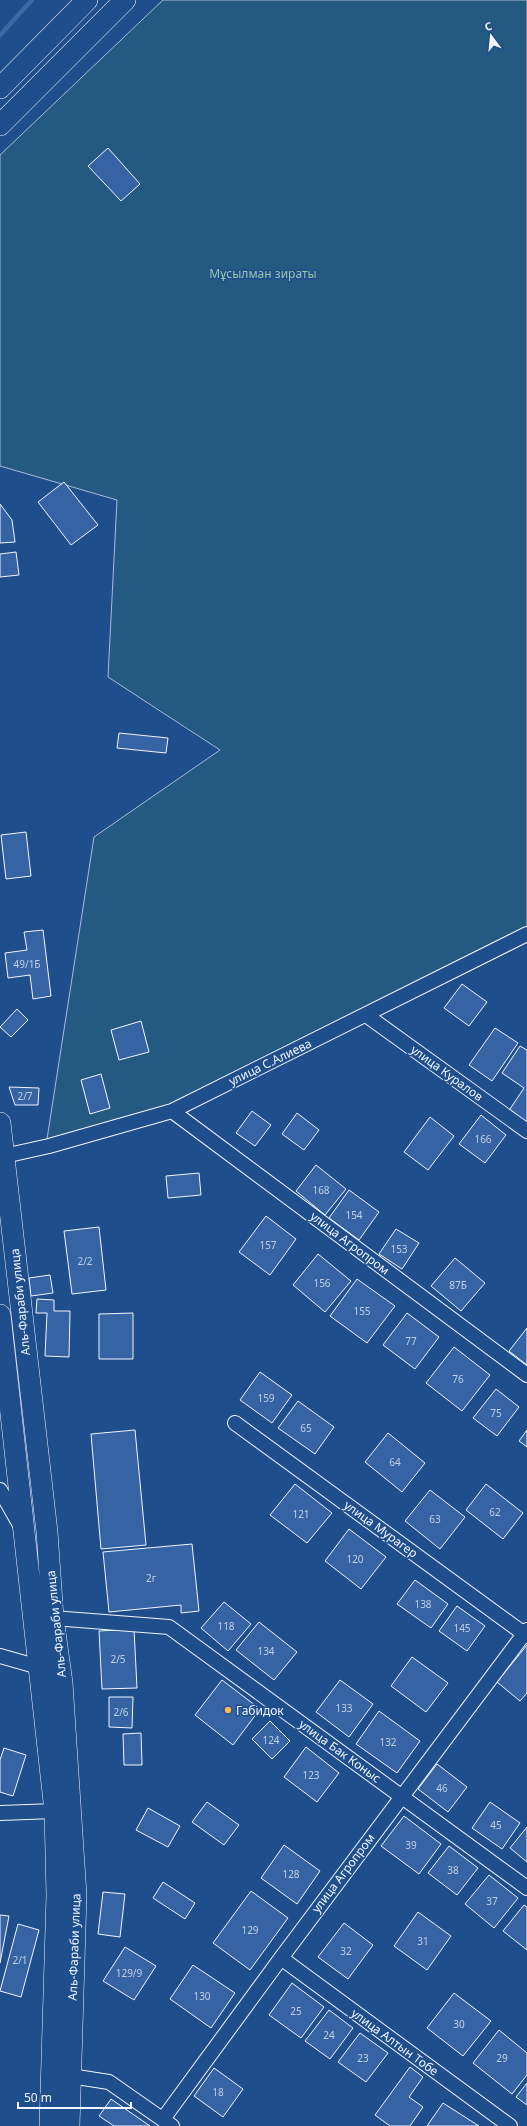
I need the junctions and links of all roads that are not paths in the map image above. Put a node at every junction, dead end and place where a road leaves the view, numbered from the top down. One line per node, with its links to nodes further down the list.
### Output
1 (87, 0): 3 (main road)
2 (125, 0): 4 (main road)
3 (0, 88)
4 (0, 125)
5 (527, 934): 6 (street, улица С.Алиева)
6 (366, 1015): 7 (street, улица С.Алиева); 9 (street, улица Куралов)
7 (172, 1111): 10 (street, улица С.Алиева); 12 (street, улица Агропром)
8 (0, 1123): 10 (main road, Аль-Фараби улица)
9 (527, 1131)
10 (2, 1157): 16 (main road, Аль-Фараби улица)
11 (0, 1314): 15 (main road, Аль-Фараби улица)
12 (527, 1375)
13 (235, 1423): 17 (street, улица Мурагер)
14 (0, 1490): 15 (street)
15 (25, 1532): 19 (main road, Аль-Фараби улица)
16 (53, 1618): 19 (main road, Аль-Фараби улица); 20 (street, улица Бак Коныс)
17 (526, 1633): 20 (street, улица Агропром)
18 (0, 1656): 19 (street)
19 (51, 1669): 21 (main road, Аль-Фараби улица); 25 (main road, Аль-Фараби улица)
20 (401, 1796): 23 (street, улица Бак Коныс); 24 (street, улица Агропром)
21 (55, 1811): 22 (street); 27 (main road, Аль-Фараби улица)
22 (0, 1813)
23 (527, 1888)
24 (280, 1958): 26 (street, улица Агропром); 29 (street, улица Алтын Тобе)
25 (70, 2076): 26 (street); 28 (main road, Аль-Фараби улица)
26 (168, 2123)
27 (50, 2126)
28 (69, 2126)
29 (510, 2126)

